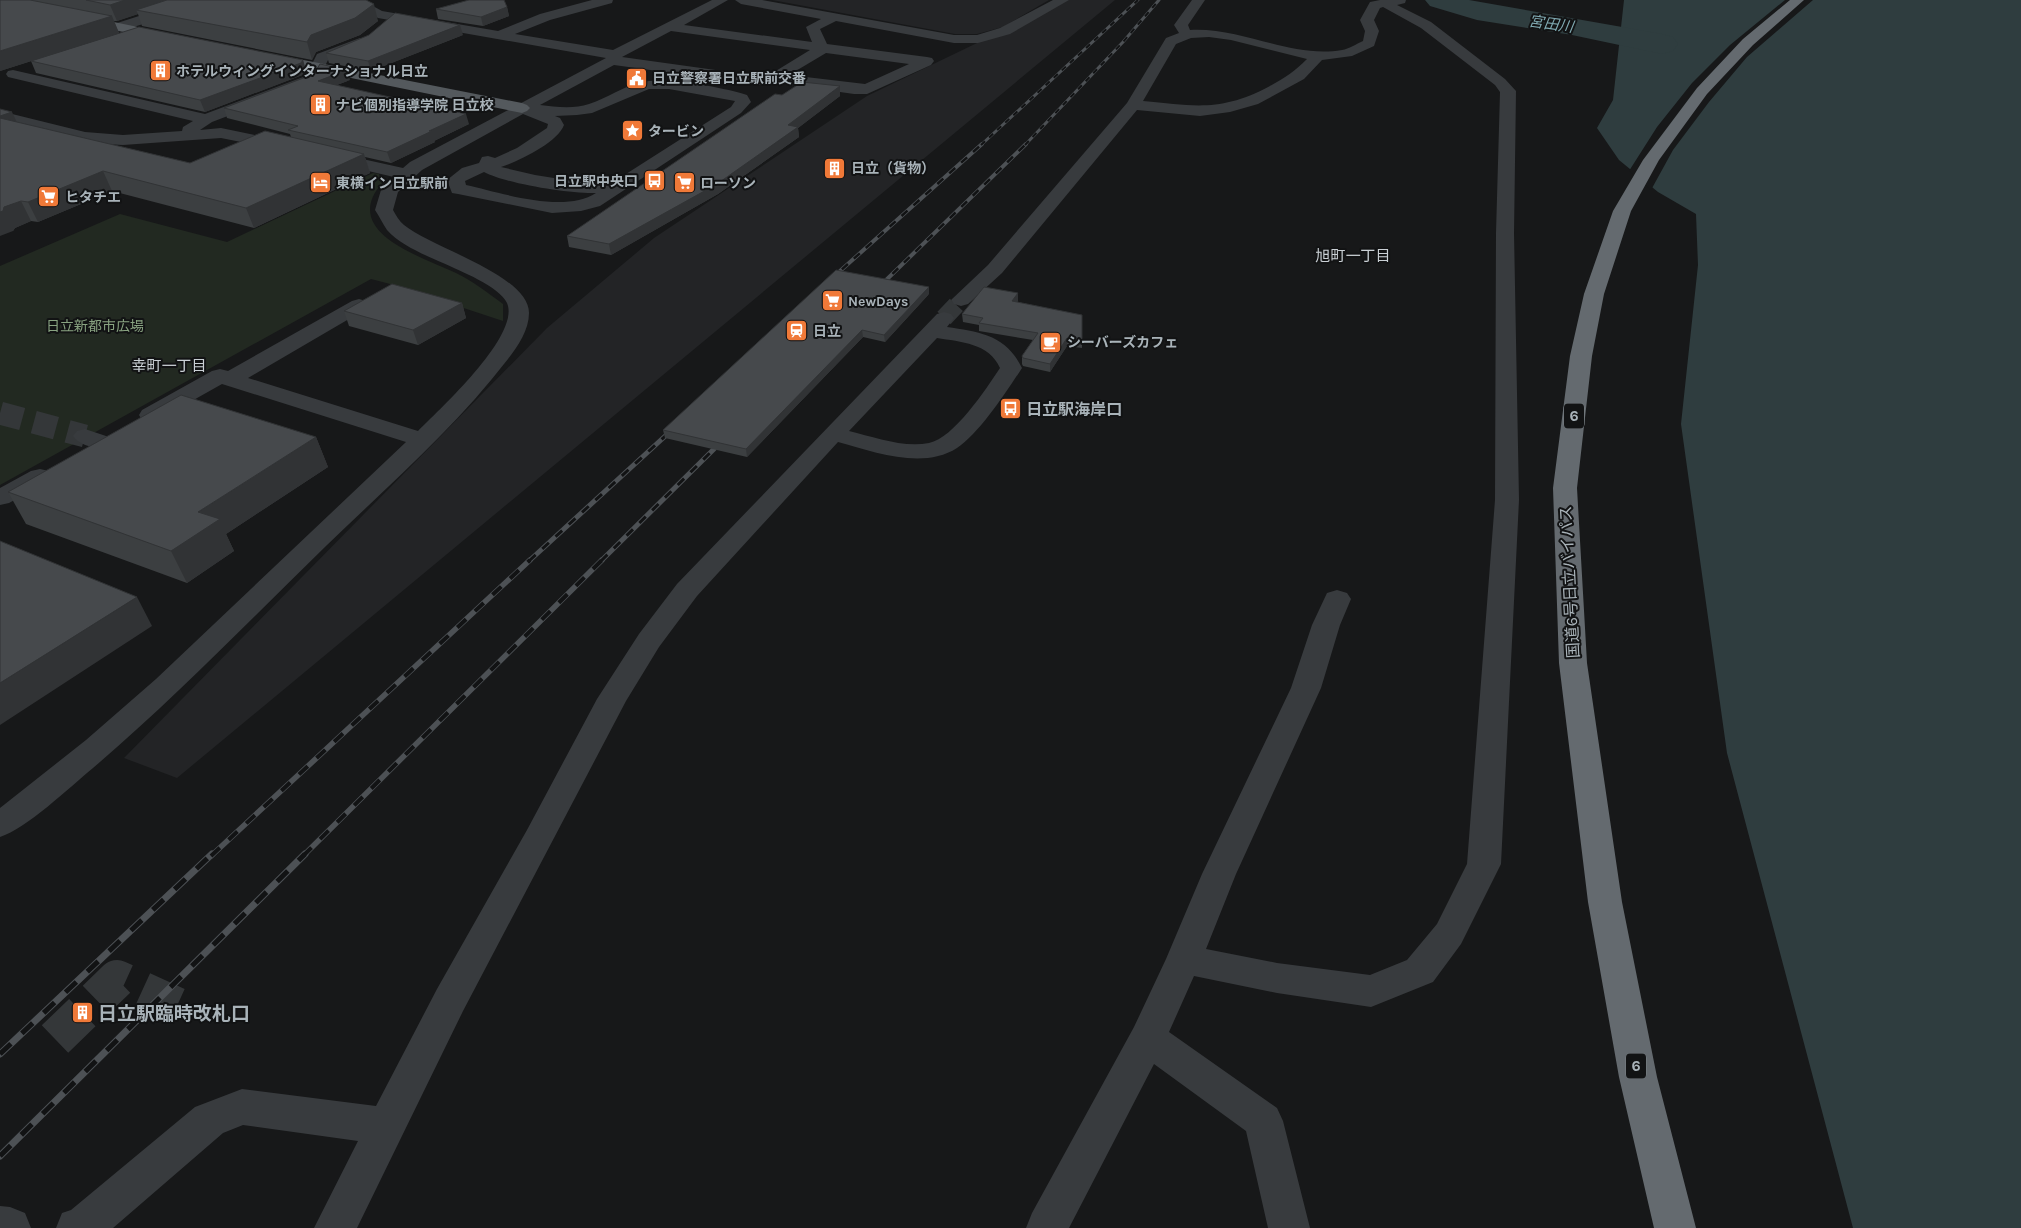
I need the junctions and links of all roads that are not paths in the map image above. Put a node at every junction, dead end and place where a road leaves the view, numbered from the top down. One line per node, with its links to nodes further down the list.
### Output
1 (206, 0): 14 (street)
2 (352, 0): 11 (street)
3 (607, 0): 17 (street)
4 (722, 0): 15 (street)
5 (741, 0): 12 (street)
6 (1063, 0): 19 (street)
7 (1199, 0): 16 (street)
8 (1798, 0): 55 (highway, 国道6号日立バイパス / 6)
9 (1394, 1): 21 (street); 46 (street)
10 (438, 12): 13 (street)
11 (394, 17): 13 (street); 25 (street)
12 (834, 18): 19 (street); 20 (street)
13 (411, 20): 17 (street)
14 (139, 26): 18 (street); 18 (main road); 18 (main road)
15 (669, 28): 20 (street); 22 (street)
16 (1186, 34): 21 (street); 28 (street)
17 (499, 35): 22 (street)
18 (117, 36)
19 (978, 39): 23 (street)
20 (822, 49): 23 (street); 27 (street)
21 (1318, 56): 28 (street)
22 (614, 58): 27 (street); 30 (street)
23 (926, 62): 27 (street)
24 (40, 65): 26 (street)
25 (317, 67): 25 (main road); 30 (main road); 32 (street)
26 (6, 76): 32 (street)
27 (776, 78)
28 (1133, 105): 38 (street)
29 (597, 107): 30 (street); 33 (street); 37 (street)
30 (522, 108): 33 (street); 36 (street)
31 (0, 116): 34 (street)
32 (206, 119): 34 (street)
33 (550, 134): 35 (street)
34 (180, 135): 36 (street)
35 (498, 167): 37 (street); 37 (street)
36 (404, 174): 42 (street)
37 (628, 181)
38 (961, 300)
39 (359, 305): 40 (street)
40 (230, 379): 42 (street); 43 (street)
41 (833, 434): 41 (street); 48 (street)
42 (421, 439): 45 (street)
43 (0, 498)
44 (1337, 599): 46 (street)
45 (0, 825)
46 (1184, 959): 47 (street)
47 (1148, 1038): 53 (street); 54 (street)
48 (386, 1126): 51 (street); 52 (street)
49 (0, 1227): 50 (street)
50 (10, 1228)
51 (77, 1228)
52 (335, 1228)
53 (1047, 1228)
54 (1289, 1228)
55 (1675, 1228)

